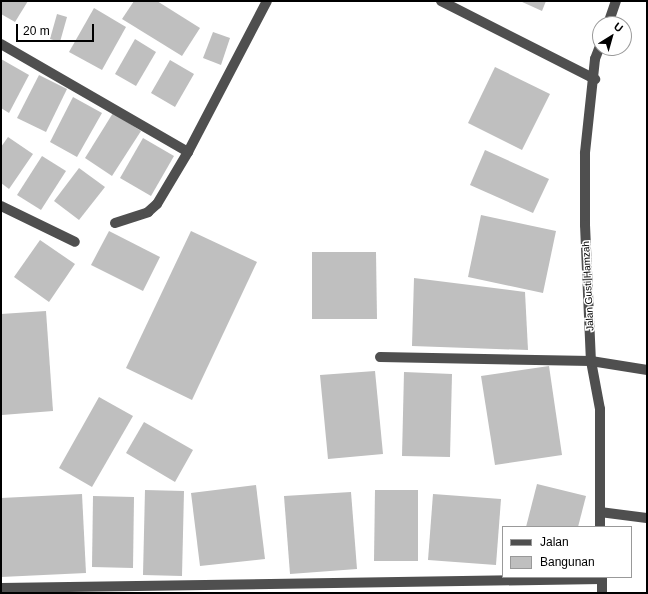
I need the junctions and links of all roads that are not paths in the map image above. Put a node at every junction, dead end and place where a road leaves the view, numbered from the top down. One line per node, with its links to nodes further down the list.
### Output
1 (267, 1): 8 (street)
2 (441, 1): 7 (street)
3 (616, 1): 4 (street)
4 (611, 16)
5 (1, 44): 8 (street)
6 (596, 56): 7 (street, Jalan Gusti Hamzah)
7 (595, 79): 13 (street, Jalan Gusti Hamzah)
8 (188, 152): 10 (street)
9 (1, 206): 11 (street)
10 (115, 223)
11 (75, 242)
12 (380, 357): 13 (street)
13 (592, 361): 14 (street); 15 (street, Jalan Gusti Hamzah)
14 (647, 370)
15 (600, 512): 16 (street); 17 (street, Jalan Gusti Hamzah)
16 (647, 518)
17 (600, 526)
18 (602, 578): 19 (street); 20 (street)
19 (1, 588)
20 (602, 593)

